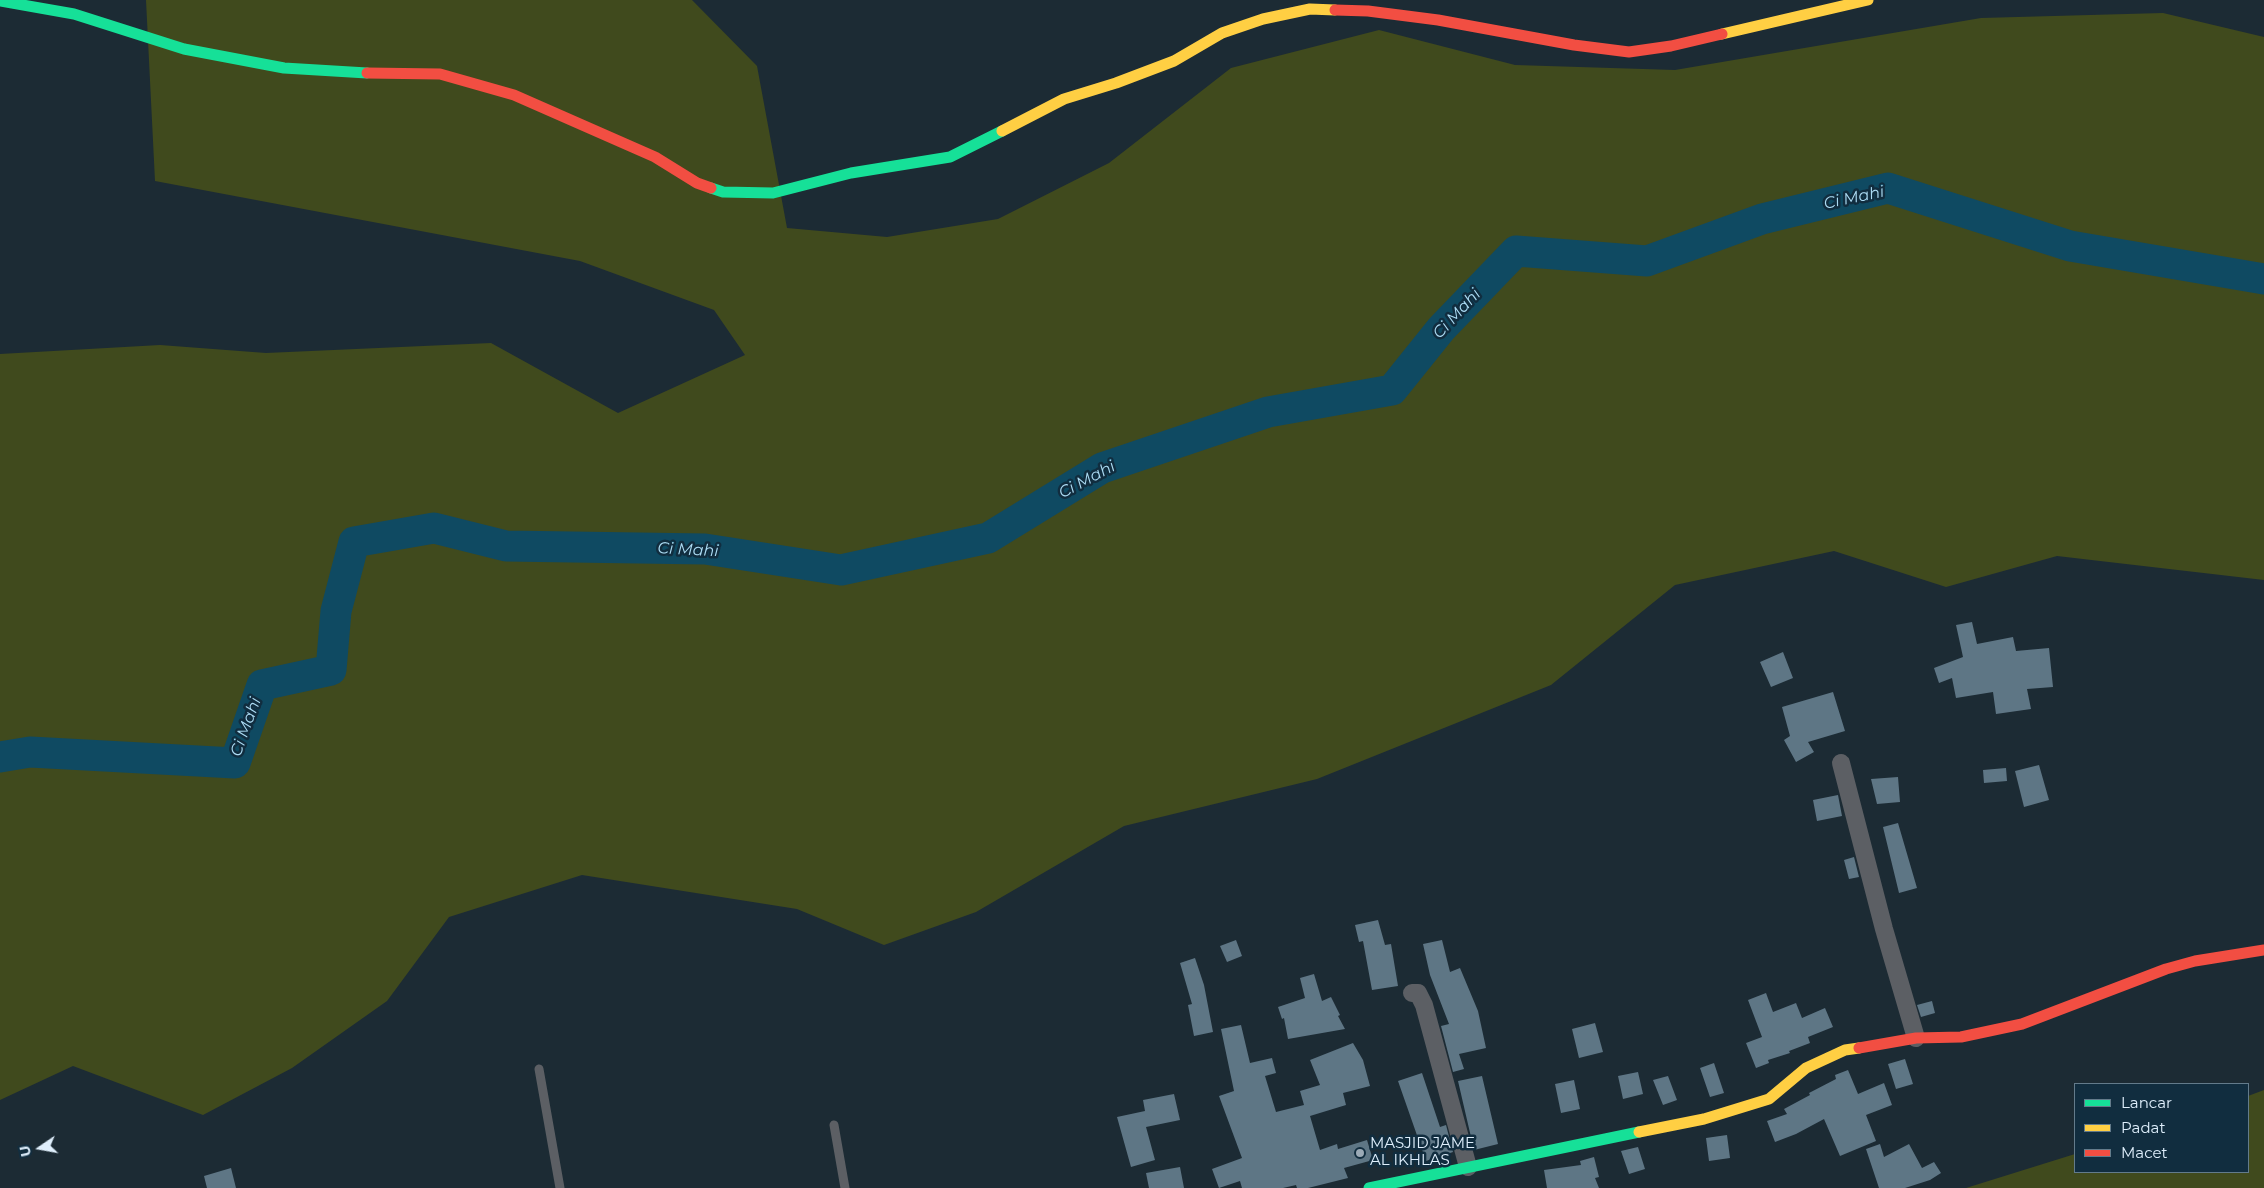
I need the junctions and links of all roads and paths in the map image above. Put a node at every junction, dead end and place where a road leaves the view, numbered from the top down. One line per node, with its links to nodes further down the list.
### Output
1 (1868, 0): 2 (street)
2 (0, 1)
3 (1841, 763): 6 (street)
4 (2264, 950): 6 (street)
5 (1412, 993): 9 (street)
6 (1916, 1038): 9 (street)
7 (539, 1069): 10 (lane)
8 (834, 1126): 11 (lane)
9 (1468, 1167): 12 (street)
10 (560, 1188)
11 (845, 1188)
12 (1369, 1188)

